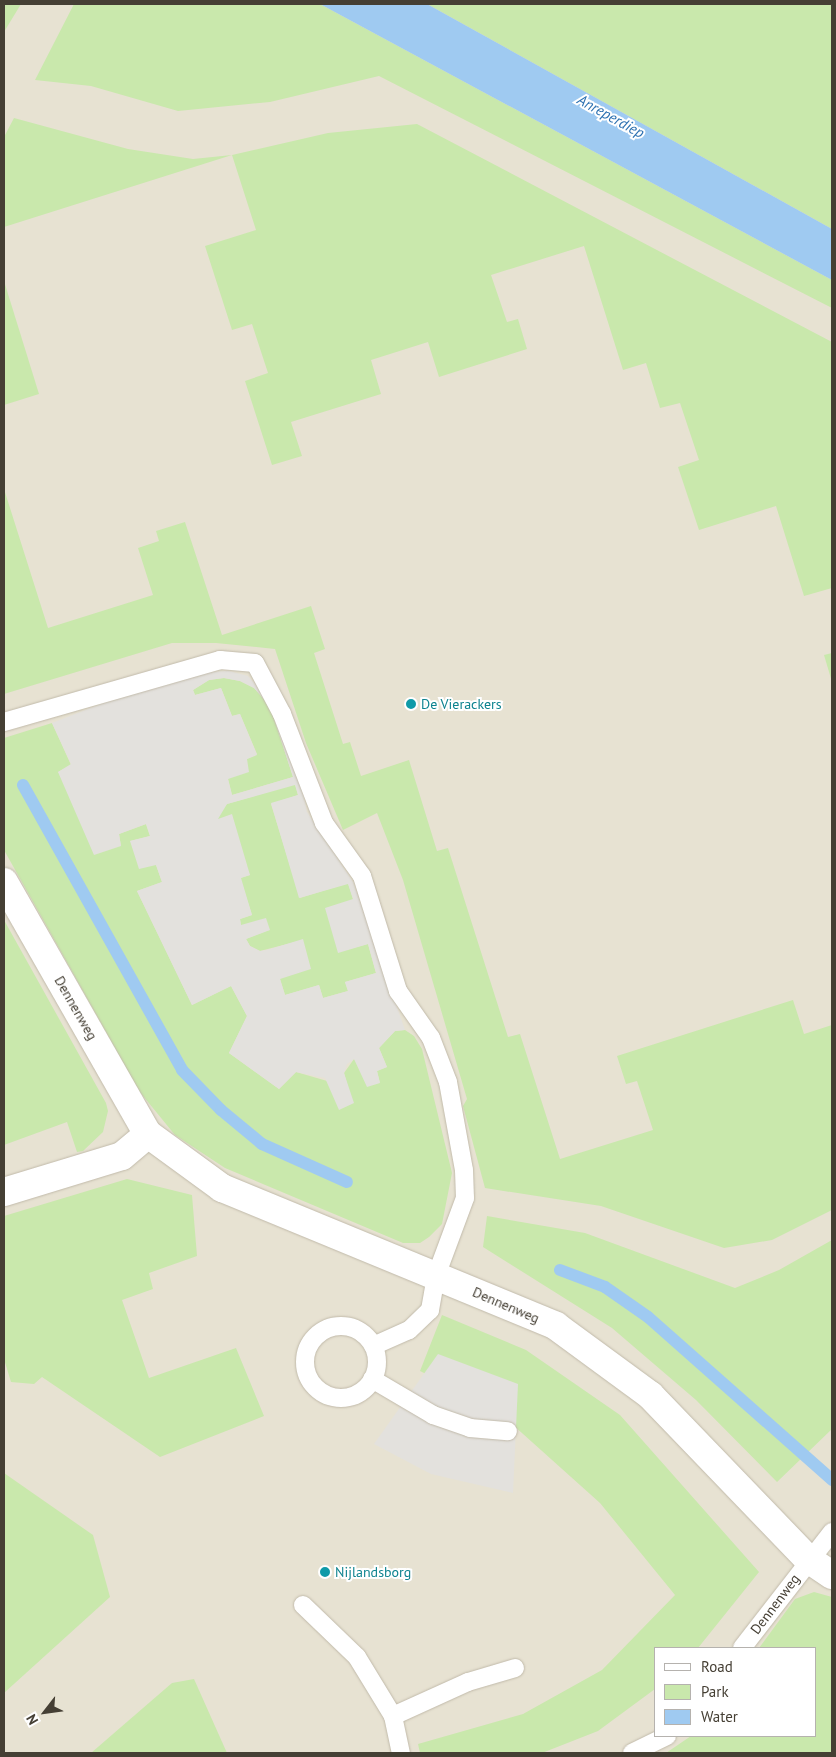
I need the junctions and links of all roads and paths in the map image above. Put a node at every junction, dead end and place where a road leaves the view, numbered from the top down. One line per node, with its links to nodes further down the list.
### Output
1 (4, 722): 5 (lane)
2 (4, 882): 3 (street, Dennenweg)
3 (148, 1134): 4 (street); 5 (street, Dennenweg)
4 (4, 1192)
5 (436, 1276): 6 (lane); 10 (street, Dennenweg)
6 (372, 1346): 7 (lane); 7 (lane)
7 (372, 1379): 8 (lane)
8 (508, 1431)
9 (832, 1532): 10 (lane)
10 (808, 1559): 11 (street, Dennenweg); 13 (lane, Dennenweg)
11 (832, 1575)
12 (303, 1605): 15 (lane)
13 (743, 1647)
14 (515, 1668): 15 (lane)
15 (393, 1716): 17 (lane)
16 (665, 1737): 18 (lane)
17 (401, 1753)
18 (632, 1753)

